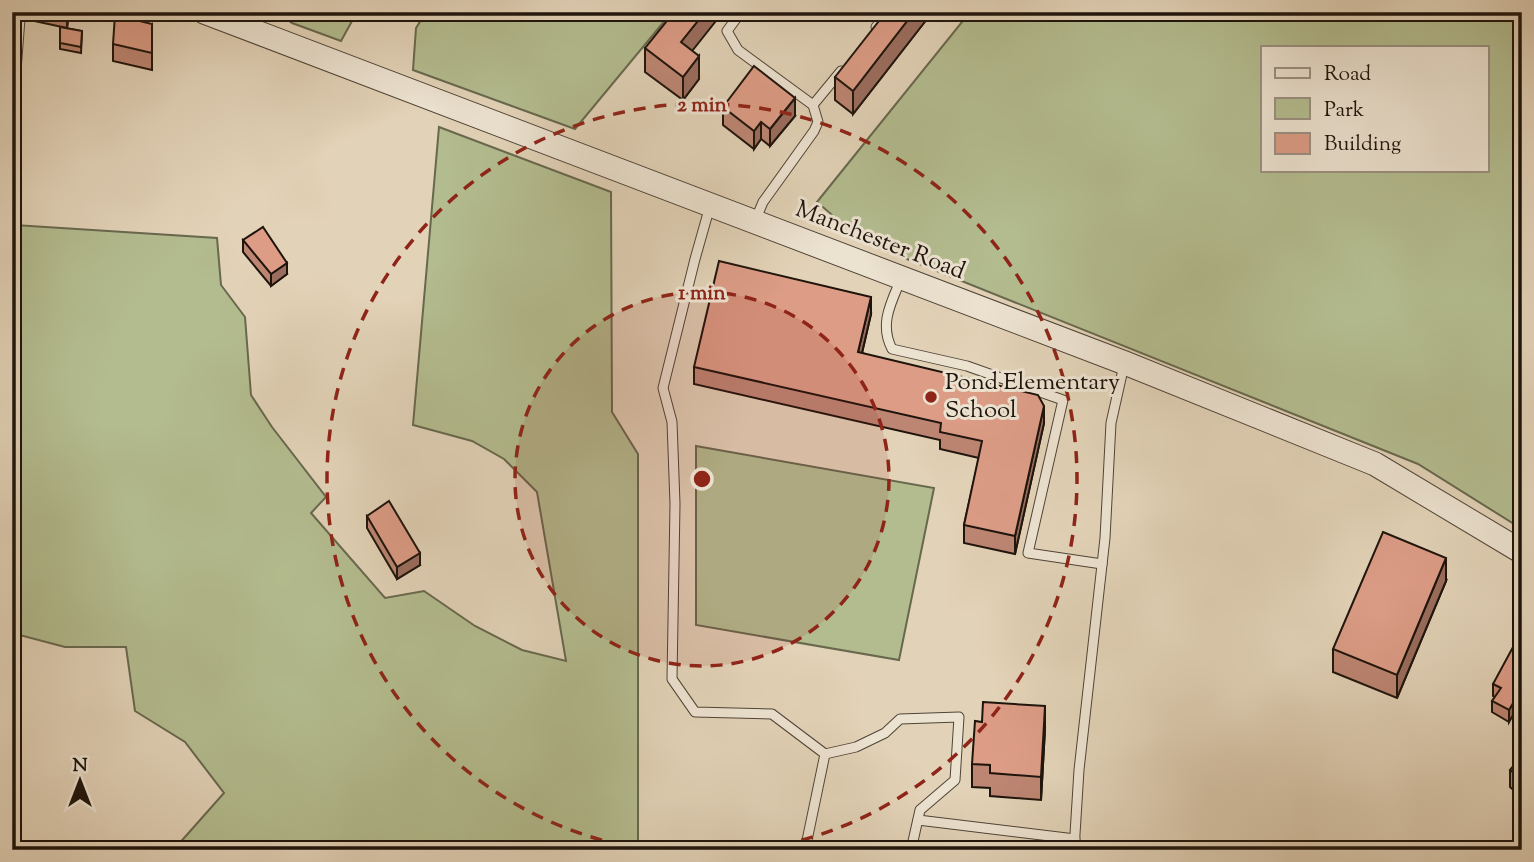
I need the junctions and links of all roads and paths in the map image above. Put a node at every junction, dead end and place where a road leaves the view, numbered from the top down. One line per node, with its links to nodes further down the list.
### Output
1 (16, 12): 7 (street)
2 (204, 12): 9 (street, Manchester Road)
3 (741, 12): 8 (lane)
4 (879, 12): 5 (lane)
5 (873, 32)
6 (847, 63): 8 (lane)
7 (12, 64)
8 (813, 104): 10 (lane)
9 (711, 205): 10 (street, Manchester Road); 15 (lane)
10 (755, 221): 11 (street, Manchester Road)
11 (901, 277): 12 (street, Manchester Road); 14 (lane)
12 (1125, 363): 13 (street, Manchester Road); 14 (lane)
13 (1522, 552)
14 (1102, 564): 17 (lane)
15 (825, 754): 16 (lane); 18 (lane)
16 (918, 820): 17 (lane); 19 (lane)
17 (1074, 845)
18 (805, 850)
19 (911, 850)

